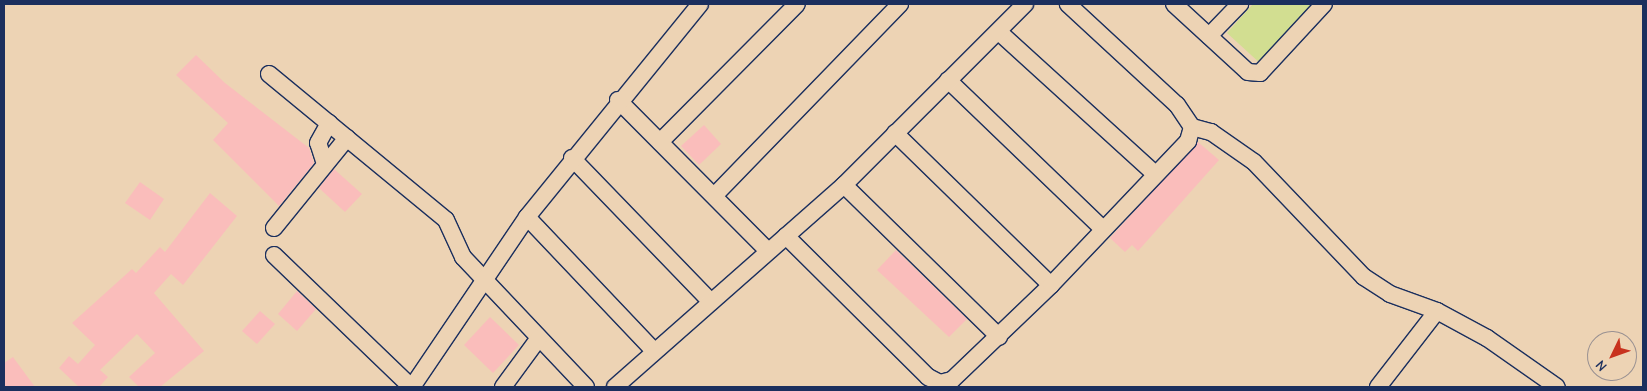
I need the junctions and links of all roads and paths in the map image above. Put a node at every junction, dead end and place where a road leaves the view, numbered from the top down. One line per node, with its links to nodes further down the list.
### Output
1 (700, 4): 13 (street)
2 (797, 4): 18 (street)
3 (900, 4): 23 (street)
4 (1025, 4): 9 (street)
5 (1068, 4): 15 (street)
6 (1174, 4): 10 (street)
7 (1240, 4): 10 (street)
8 (1324, 4): 10 (street)
9 (999, 32): 12 (street); 21 (street)
10 (1209, 36)
11 (269, 74): 14 (street)
12 (948, 80): 16 (street); 26 (street)
13 (618, 100): 18 (street); 19 (street)
14 (329, 124): 17 (street); 20 (street)
15 (1192, 128): 21 (street); 33 (street)
16 (895, 133): 22 (street); 31 (street)
17 (347, 138): 20 (street); 30 (street)
18 (660, 142): 23 (street)
19 (572, 158): 24 (street); 32 (street)
20 (325, 164): 25 (street)
21 (1155, 174): 26 (street)
22 (844, 186): 27 (street); 34 (street)
23 (715, 194): 28 (street)
24 (527, 217): 30 (street); 36 (street)
25 (274, 228)
26 (1104, 230): 31 (street)
27 (786, 236): 28 (street); 34 (street)
28 (767, 250): 32 (street)
29 (274, 255): 38 (street)
30 (488, 280): 35 (street); 38 (street)
31 (1051, 286): 34 (street)
32 (710, 301): 36 (street)
33 (1437, 311): 41 (street); 42 (street)
34 (999, 337)
35 (539, 338): 39 (street); 40 (street)
36 (654, 351): 37 (street)
37 (623, 385)
38 (412, 387)
39 (503, 387)
40 (586, 387)
41 (1378, 387)
42 (1557, 387)

